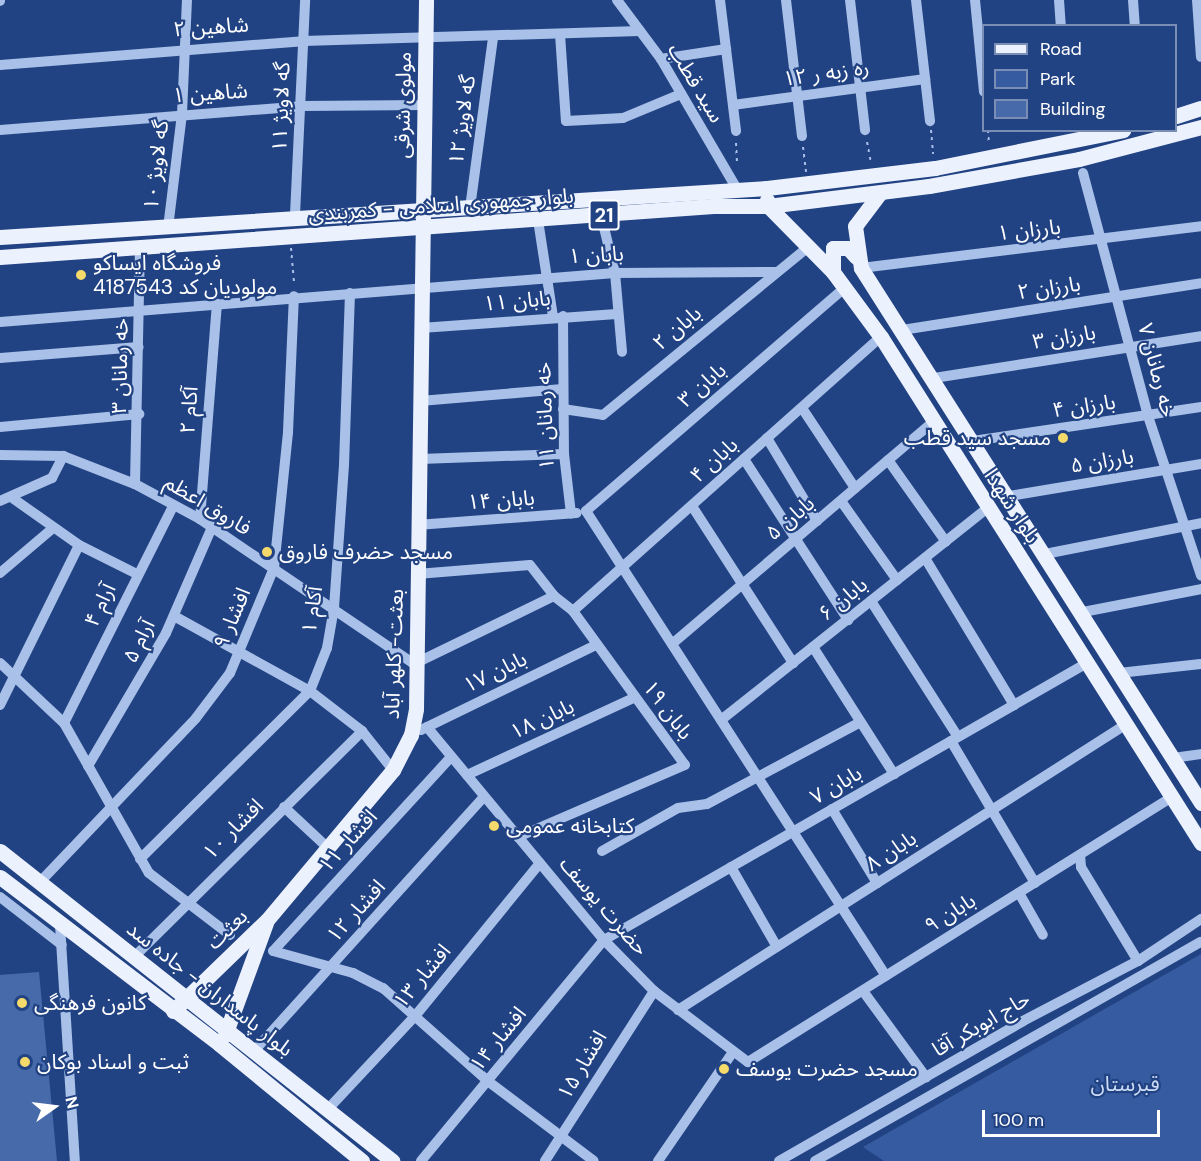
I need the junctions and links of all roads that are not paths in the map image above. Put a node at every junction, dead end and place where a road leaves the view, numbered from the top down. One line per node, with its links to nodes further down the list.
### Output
1 (187, 0): 20 (street, گه لاویژ ۱۰)
2 (305, 0): 19 (street, گه لاویژ ۱۱)
3 (426, 0): 18 (main road, مولوی شرقی)
4 (617, 0): 15 (street, سید قطب)
5 (720, 0): 21 (street)
6 (786, 0): 29 (street)
7 (850, 0): 27 (street)
8 (916, 0): 26 (street)
9 (975, 0): 25 (street)
10 (1059, 0): 13 (street)
11 (1133, 0): 14 (street)
12 (1197, 0): 22 (street)
13 (1061, 24)
14 (1134, 24)
15 (640, 31): 16 (street, شاهین ۲); 23 (street, سید قطب)
16 (560, 34): 17 (street, شاهین ۲); 28 (street)
17 (493, 37): 18 (street, شاهین ۲); 50 (street, گه لاویژ ۱۲)
18 (425, 40): 19 (street, شاهین ۲); 30 (main road, مولوی شرقی)
19 (303, 41): 20 (street, شاهین ۲); 32 (street, گه لاویژ ۱۱)
20 (186, 48): 24 (street, شاهین ۲); 34 (street, گه لاویژ ۱۰)
21 (726, 50): 23 (street); 31 (street)
22 (1201, 57)
23 (661, 59): 28 (street, سید قطب)
24 (0, 65)
25 (982, 72)
26 (925, 79): 27 (street, ره زبه ر ۱۲); 36 (street)
27 (860, 89): 29 (street, ره زبه ر ۱۲); 39 (street)
28 (681, 94): 46 (street, سید قطب)
29 (797, 97): 31 (street, ره زبه ر ۱۲); 42 (street)
30 (423, 105): 32 (street, شاهین ۱); 51 (main road, مولوی شرقی)
31 (733, 105): 40 (street)
32 (302, 106): 34 (street, شاهین ۱); 52 (street, گه لاویژ ۱۱)
33 (1201, 108): 35 (main road)
34 (182, 114): 38 (street, شاهین ۱); 56 (street, گه لاویژ ۱۰)
35 (1177, 116)
36 (930, 121)
37 (1201, 128): 47 (main road, بلوار جمهوری اسلامی - کمربندی / 21)
38 (0, 130)
39 (865, 130)
40 (736, 131)
41 (1109, 132): 43 (main road, بلوار جمهوری اسلامی - کمربندی / 21)
42 (802, 136)
43 (1073, 137): 45 (main road, بلوار جمهوری اسلامی - کمربندی / 21)
44 (1083, 173): 59 (street, خه رمانان ۷)
45 (767, 188): 46 (main road, بلوار جمهوری اسلامی - کمربندی / 21); 49 (main road)
46 (737, 189): 48 (main road, بلوار جمهوری اسلامی - کمربندی / 21)
47 (880, 193): 49 (main road, بلوار جمهوری اسلامی - کمربندی / 21); 63 (main road)
48 (712, 198): 49 (main road, بلوار جمهوری اسلامی - کمربندی / 21); 50 (main road, بلوار جمهوری اسلامی - کمربندی / 21); 53 (main road, بلوار جمهوری اسلامی - کمربندی / 21)
49 (768, 206): 60 (main road, بلوار شهدا)
50 (470, 207): 51 (main road, بلوار جمهوری اسلامی - کمربندی / 21)
51 (423, 210): 52 (main road, بلوار جمهوری اسلامی - کمربندی / 21); 57 (main road, مولوی شرقی)
52 (296, 215): 56 (main road, بلوار جمهوری اسلامی - کمربندی / 21)
53 (601, 215): 54 (main road, بلوار جمهوری اسلامی - کمربندی / 21); 66 (street)
54 (538, 220): 57 (main road, بلوار جمهوری اسلامی - کمربندی / 21); 67 (street, خه رمانان ۱۱)
55 (1201, 226): 59 (street, بارزان ۱)
56 (168, 228): 58 (main road, بلوار جمهوری اسلامی - کمربندی / 21)
57 (423, 230): 61 (main road, بلوار جمهوری اسلامی - کمربندی / 21); 70 (main road, بعثت- کلهر آباد)
58 (0, 237)
59 (1105, 242): 63 (street, بارزان ۱); 73 (street, خه رمانان ۷)
60 (808, 247): 64 (street, بابان ۲); 65 (main road, بلوار شهدا)
61 (140, 250): 62 (main road, بلوار جمهوری اسلامی - کمربندی / 21); 75 (street, خه رمانان ۳)
62 (0, 257)
63 (859, 263): 65 (main road); 80 (main road, بلوار شهدا)
64 (775, 272): 66 (street, بابان ۱); 92 (street, بابان ۲)
65 (833, 272): 69 (main road, بلوار شهدا)
66 (615, 273): 67 (street, بابان ۱); 76 (street)
67 (549, 277): 70 (street, بابان ۱); 77 (street, خه رمانان ۱۱)
68 (1201, 282): 73 (street, بارزان ۲)
69 (844, 288): 82 (main road, بلوار شهدا); 115 (street, بابان ۳)
70 (420, 290): 71 (street, بابان ۱); 79 (main road, بعثت- کلهر آباد)
71 (350, 293): 72 (street, بابان ۱); 140 (street, آکام ۱)
72 (294, 296): 74 (street, بابان ۱); 130 (street, افشار ۹)
73 (1118, 298): 80 (street, بارزان ۲); 83 (street, خه رمانان ۷)
74 (217, 304): 75 (street, بابان ۱); 117 (street, آکام ۲)
75 (141, 309): 78 (street, بابان ۱); 84 (street, خه رمانان ۳)
76 (617, 314): 77 (street, بابان ۱۱); 85 (street)
77 (558, 317): 79 (street, بابان ۱۱); 88 (street, خه رمانان ۱۱)
78 (0, 322)
79 (421, 328): 89 (main road, بعثت- کلهر آباد)
80 (902, 330): 87 (main road, بلوار شهدا)
81 (1201, 336): 83 (street, بارزان ۳)
82 (881, 337): 91 (street, بابان ۴); 95 (main road, بلوار شهدا)
83 (1129, 346): 87 (street, بارزان ۳); 94 (street, خه رمانان ۷)
84 (139, 347): 86 (street); 93 (street, خه رمانان ۳)
85 (622, 352)
86 (0, 358)
87 (934, 378): 98 (main road, بلوار شهدا)
88 (562, 389): 89 (street); 92 (street, خه رمانان ۱۱)
89 (420, 401): 102 (main road, بعثت- کلهر آباد)
90 (1201, 407): 94 (street, بارزان ۴)
91 (802, 408): 97 (street, بابان ۴); 108 (street)
92 (563, 409): 99 (street, خه رمانان ۱۱)
93 (139, 414): 96 (street); 107 (street, خه رمانان ۳)
94 (1148, 416): 98 (street, بارزان ۴); 106 (street, خه رمانان ۷)
95 (933, 422): 104 (street, بابان ۵); 114 (main road, بلوار شهدا)
96 (0, 427)
97 (767, 438): 103 (street, بابان ۴); 118 (street)
98 (973, 441): 109 (main road, بلوار شهدا)
99 (564, 454): 102 (street); 116 (street, خه رمانان ۱۱)
100 (0, 455): 101 (street)
101 (63, 456): 107 (street, فاروق اعظم); 110 (street)
102 (420, 459): 120 (main road, بعثت- کلهر آباد)
103 (744, 459): 113 (street, بابان ۴); 124 (street)
104 (888, 460): 108 (street, بابان ۵); 125 (street)
105 (1201, 464): 106 (street, بارزان ۵)
106 (1166, 471): 109 (street, بارزان ۵); 121 (street, خه رمانان ۷)
107 (135, 484): 112 (street, فاروق اعظم)
108 (855, 488): 111 (street, بابان ۵)
109 (1009, 496): 127 (main road, بلوار شهدا)
110 (6, 499): 123 (street)
111 (841, 501): 118 (street, بابان ۵); 135 (street)
112 (173, 506): 117 (street, فاروق اعظم); 132 (street, آرام ۴)
113 (692, 506): 129 (street, بابان ۴); 136 (street)
114 (989, 507): 125 (street, بابان ۶); 151 (main road, بلوار شهدا)
115 (586, 512): 116 (street, بابان ۱۴); 129 (street)
116 (571, 514): 120 (street, بابان ۱۴)
117 (200, 519): 122 (street, فاروق اعظم)
118 (817, 521): 124 (street, بابان ۵)
119 (1201, 523): 121 (street)
120 (417, 525): 133 (main road, بعثت- کلهر آباد)
121 (1186, 526): 127 (street); 134 (street, خه رمانان ۷)
122 (212, 527): 130 (street, فاروق اعظم); 143 (street, آرام ۵)
123 (53, 528): 126 (street); 131 (street)
124 (795, 540): 136 (street, بابان ۵); 144 (street)
125 (946, 542): 128 (street, بابان ۶)
126 (79, 545): 132 (street); 154 (street)
127 (1045, 554): 142 (main road, بلوار شهدا)
128 (925, 558): 135 (street, بابان ۶); 159 (street)
129 (622, 567): 141 (street, بابان ۴); 145 (street)
130 (274, 568): 140 (street, فاروق اعظم); 148 (street, افشار ۹)
131 (0, 573)
132 (137, 574): 161 (street, آرام ۴)
133 (417, 574): 138 (street, بابان ۱۹); 152 (main road, بعثت- کلهر آباد)
134 (1201, 575)
135 (897, 580): 139 (street, بابان ۶)
136 (741, 585): 145 (street, بابان ۵); 150 (street)
137 (1201, 589): 142 (street)
138 (554, 596): 141 (street, بابان ۱۹); 152 (street)
139 (871, 601): 144 (street, بابان ۶); 167 (street)
140 (334, 608): 152 (street, فاروق اعظم); 156 (street, آکام ۱)
141 (573, 611): 146 (street, بابان ۱۹)
142 (1083, 612): 155 (main road, بلوار شهدا)
143 (174, 616): 148 (street); 171 (street, آرام ۵)
144 (848, 620): 147 (street, بابان ۶)
145 (672, 644): 160 (street)
146 (596, 645): 157 (street, بابان ۱۹); 164 (street, بابان ۱۷)
147 (813, 647): 150 (street, بابان ۶); 162 (street)
148 (239, 649): 156 (street); 179 (street, افشار ۹)
149 (0, 663): 154 (street)
150 (794, 663): 160 (street, بابان ۶)
151 (1087, 663): 159 (street, بابان ۷); 163 (main road, بلوار شهدا)
152 (414, 664): 166 (main road, بعثت- کلهر آباد)
153 (1201, 664): 155 (street)
154 (12, 673): 158 (street); 161 (street)
155 (1119, 673): 170 (main road, بلوار شهدا)
156 (310, 691): 165 (street); 190 (street, آکام ۱)
157 (634, 698): 174 (street, بابان ۱۸); 184 (street, بابان ۱۹)
158 (0, 705)
159 (1014, 705): 167 (street, بابان ۷)
160 (721, 720): 175 (street)
161 (64, 723): 171 (street)
162 (859, 723): 173 (street); 175 (street)
163 (1125, 724): 177 (main road, بلوار شهدا); 182 (street, بابان ۸)
164 (427, 727): 166 (street, بابان ۱۷); 169 (street, حضرت یوسف)
165 (362, 731): 172 (street); 180 (street, افشار ۱۰)
166 (411, 735): 172 (main road, بعثت- کلهر آباد)
167 (954, 739): 173 (street, بابان ۷); 182 (street)
168 (1201, 754): 170 (street)
169 (451, 757): 174 (street, حضرت یوسف); 212 (street, افشار ۱۱)
170 (1173, 758): 178 (main road, بلوار شهدا)
171 (88, 766): 179 (street)
172 (393, 770): 186 (main road, بعثت- کلهر آباد)
173 (894, 774): 181 (street, بابان ۷)
174 (467, 775): 176 (street, حضرت یوسف)
175 (757, 776): 183 (street); 188 (street)
176 (484, 797): 184 (street, حضرت یوسف); 212 (street, افشار ۱۲)
177 (1172, 797): 185 (main road, بلوار شهدا); 189 (street, بابان ۹)
178 (1201, 803)
179 (108, 806): 190 (street); 194 (street, افشار ۹)
180 (284, 807): 186 (street); 199 (street, افشار ۱۰)
181 (832, 809): 183 (street, بابان ۷); 195 (street)
182 (993, 809): 195 (street, بابان ۸); 196 (street)
183 (794, 831): 192 (street, بابان ۷); 200 (street)
184 (518, 837): 191 (street, حضرت یوسف)
185 (1201, 843)
186 (328, 848): 201 (main road, بعثت- کلهر آباد)
187 (0, 851): 194 (main road, بلوار پاسداران - جاده سد)
188 (602, 851)
189 (1080, 855): 196 (street, بابان ۹); 211 (street)
190 (140, 859): 199 (street)
191 (540, 863): 206 (street, حضرت یوسف); 219 (street, افشار ۱۳)
192 (731, 867): 206 (street, بابان ۷); 209 (street)
193 (0, 878): 203 (main road, بلوار پاسداران - جاده سد)
194 (40, 882): 210 (main road, بلوار پاسداران - جاده سد)
195 (877, 883): 200 (street, بابان ۸)
196 (1035, 883): 197 (street, بابان ۹)
197 (1019, 893): 204 (street); 213 (street, بابان ۹)
198 (0, 897): 208 (street)
199 (188, 902): 205 (street); 210 (street, افشار ۱۰)
200 (842, 905): 209 (street, بابان ۸); 213 (street)
201 (267, 920): 216 (main road, بعثت); 220 (main road, بعثت)
202 (1201, 920): 211 (street, حاج ابوبکر آقا)
203 (60, 925): 208 (street); 218 (main road, بلوار پاسداران - جاده سد)
204 (1043, 934)
205 (230, 935)
206 (604, 940): 214 (street, حضرت یوسف); 226 (street, افشار ۱۴)
207 (1201, 942): 229 (street, حاج ابوبکر آقا)
208 (62, 945): 230 (street)
209 (777, 947): 217 (street, بابان ۸)
210 (134, 957): 216 (main road, بلوار پاسداران - جاده سد)
211 (1138, 961): 225 (street, حاج ابوبکر آقا)
212 (331, 968): 219 (street); 222 (street, افشار ۱۲)
213 (886, 976): 215 (street, بابان ۹)
214 (654, 991): 217 (street, حضرت یوسف); 228 (street, افشار ۱۵)
215 (863, 991): 224 (street, بابان ۹); 225 (street)
216 (187, 998): 218 (main road, بعثت); 220 (main road, بلوار پاسداران - جاده سد)
217 (678, 1010): 223 (street, حضرت یوسف)
218 (173, 1011): 221 (main road, بلوار پاسداران - جاده سد)
219 (416, 1015): 226 (street); 227 (street, افشار ۱۳)
220 (229, 1029): 221 (main road, بعثت); 222 (main road, بلوار پاسداران - جاده سد)
221 (219, 1044): 231 (main road, بلوار پاسداران - جاده سد)
222 (256, 1050): 227 (main road, بلوار پاسداران - جاده سد)
223 (733, 1052): 224 (street, حضرت یوسف); 236 (street)
224 (748, 1062)
225 (926, 1077): 237 (street, حاج ابوبکر آقا)
226 (489, 1082): 228 (street); 233 (street, افشار ۱۴)
227 (328, 1109): 232 (main road, بلوار پاسداران - جاده سد)
228 (561, 1139): 234 (street, افشار ۱۵); 235 (street)
229 (846, 1143): 238 (street, حاج ابوبکر آقا); 239 (street)
230 (75, 1161)
231 (362, 1161)
232 (392, 1161)
233 (421, 1161)
234 (545, 1161)
235 (594, 1161)
236 (658, 1161)
237 (779, 1161)
238 (815, 1161)
239 (835, 1161)

